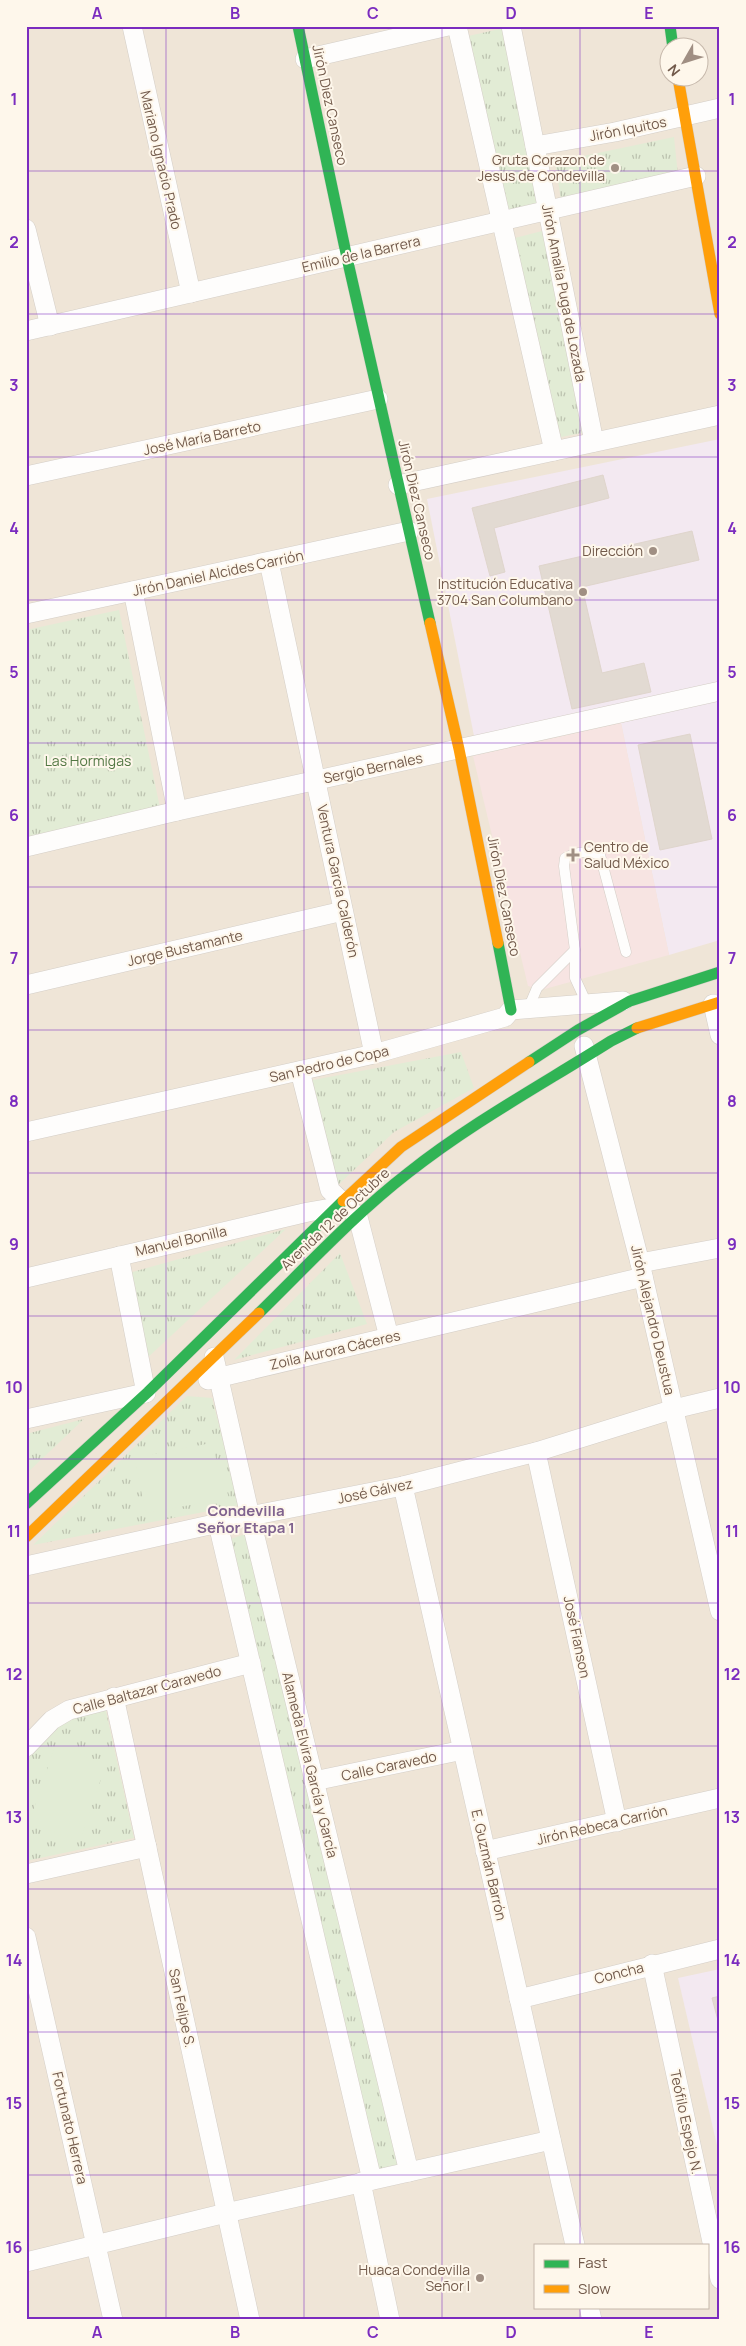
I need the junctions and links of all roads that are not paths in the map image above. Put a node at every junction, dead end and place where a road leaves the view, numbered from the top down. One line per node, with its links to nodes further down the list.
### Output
1 (132, 26): 16 (street, Mariano Ignacio Prado)
2 (298, 26): 6 (main road, Jirón Diez Canseco)
3 (448, 26): 6 (street)
4 (458, 26): 13 (street)
5 (511, 26): 10 (street, Jirón Amalia Puga de Lozada)
6 (305, 59): 15 (main road, Jirón Diez Canseco)
7 (680, 88): 9 (main road)
8 (720, 108): 9 (street, Jirón Iquitos)
9 (685, 118): 10 (street, Jirón Iquitos); 11 (main road)
10 (535, 146): 12 (street, Jirón Amalia Puga de Lozada)
11 (696, 176): 12 (street, Emilio de la Barrera); 17 (main road)
12 (548, 209): 13 (street, Emilio de la Barrera); 22 (street, Jirón Amalia Puga de Lozada)
13 (501, 220): 15 (street, Emilio de la Barrera); 23 (street)
14 (26, 229): 18 (street)
15 (346, 258): 16 (street, Emilio de la Barrera); 20 (main road, Jirón Diez Canseco)
16 (191, 293): 18 (street, Emilio de la Barrera)
17 (720, 314)
18 (50, 326): 19 (street, Emilio de la Barrera)
19 (26, 331)
20 (378, 399): 24 (street, José María Barreto); 25 (main road, Jirón Diez Canseco)
21 (720, 415): 22 (street)
22 (594, 442): 23 (street)
23 (554, 451): 25 (street)
24 (26, 476)
25 (398, 485): 26 (main road, Jirón Diez Canseco)
26 (409, 532): 27 (street, Jirón Daniel Alcides Carrión); 31 (main road, Jirón Diez Canseco)
27 (269, 562): 28 (street, Jirón Daniel Alcides Carrión); 32 (street, Ventura García Calderón)
28 (133, 591): 29 (street, Jirón Daniel Alcides Carrión); 33 (street)
29 (26, 614)
30 (720, 691): 31 (street, Sergio Bernales)
31 (459, 749): 32 (street, Sergio Bernales); 43 (main road, Jirón Diez Canseco)
32 (317, 780): 33 (street, Sergio Bernales); 35 (street, Ventura García Calderón)
33 (177, 811): 34 (street, Sergio Bernales)
34 (26, 847)
35 (343, 911): 39 (street, Jorge Bustamante); 46 (street, Ventura García Calderón)
36 (574, 950): 37 (lane); 42 (lane); 43 (lane)
37 (626, 952)
38 (720, 972): 40 (main road, Avenida 12 de Octubre)
39 (26, 985)
40 (630, 1001): 42 (street, San Pedro de Copa); 44 (main road, Avenida 12 de Octubre)
41 (716, 1003): 45 (street); 47 (main road, Avenida 12 de Octubre)
42 (587, 1004): 43 (street, San Pedro de Copa)
43 (520, 1010): 46 (street, San Pedro de Copa)
44 (578, 1030): 47 (street, Jirón Alejandro Deustua); 50 (main road, Avenida 12 de Octubre)
45 (720, 1035)
46 (374, 1054): 48 (street, San Pedro de Copa)
47 (587, 1056): 51 (main road, Avenida 12 de Octubre); 54 (street, Jirón Alejandro Deustua)
48 (300, 1071): 49 (street, San Pedro de Copa); 50 (street)
49 (26, 1132)
50 (339, 1204): 51 (street); 53 (street, Manuel Bonilla); 60 (main road, Avenida 12 de Octubre)
51 (358, 1217): 56 (street); 57 (main road, Avenida 12 de Octubre)
52 (720, 1248): 54 (street, Zoila Aurora Cáceres)
53 (119, 1256): 55 (street, Manuel Bonilla); 60 (street)
54 (641, 1270): 56 (street, Zoila Aurora Cáceres); 62 (street, Jirón Alejandro Deustua)
55 (26, 1278)
56 (389, 1337): 58 (street, Zoila Aurora Cáceres)
57 (214, 1357): 58 (street, Alameda Elvira García y García); 59 (main road, Avenida 12 de Octubre)
58 (220, 1377): 59 (street, Zoila Aurora Cáceres); 67 (street, Alameda Elvira García y García)
59 (185, 1385): 60 (street, Zoila Aurora Cáceres); 69 (main road, Avenida 12 de Octubre)
60 (147, 1392): 63 (street, Zoila Aurora Cáceres); 66 (main road, Avenida 12 de Octubre)
61 (720, 1398): 62 (street, José Gálvez)
62 (674, 1409): 64 (street, José Gálvez); 70 (street, Jirón Alejandro Deustua)
63 (26, 1419)
64 (536, 1452): 65 (street, José Gálvez); 79 (street, José Fianson)
65 (403, 1486): 67 (street, José Gálvez); 76 (street, E. Guzmán Barrón)
66 (26, 1504)
67 (250, 1516): 68 (street, José Gálvez); 77 (street, Alameda Elvira García y García)
68 (218, 1524): 71 (street, José Gálvez); 73 (street)
69 (26, 1537)
70 (713, 1555): 72 (street, Jirón Alejandro Deustua)
71 (26, 1566)
72 (720, 1611)
73 (251, 1663): 74 (street, Calle Baltazar Caravedo); 89 (street)
74 (114, 1697): 75 (street, Calle Baltazar Caravedo); 80 (street, San Felipe S.)
75 (26, 1747)
76 (463, 1750): 77 (street, Calle Caravedo); 81 (street, E. Guzmán Barrón)
77 (314, 1781): 88 (street, Alameda Elvira García y García)
78 (720, 1798): 79 (street, Jirón Rebeca Carrión)
79 (617, 1822): 81 (street, Jirón Rebeca Carrión)
80 (147, 1847): 82 (street); 90 (street, San Felipe S.)
81 (485, 1851): 86 (street, E. Guzmán Barrón)
82 (26, 1874)
83 (26, 1937): 93 (street, Fortunato Herrera)
84 (720, 1949): 85 (street, Concha)
85 (652, 1964): 86 (street, Concha); 91 (street, Teófilo Espejo N.)
86 (519, 1998): 87 (street, E. Guzmán Barrón)
87 (551, 2140): 88 (street); 92 (street, E. Guzmán Barrón)
88 (409, 2172): 89 (street)
89 (366, 2181): 90 (street); 98 (street)
90 (226, 2213): 93 (street); 97 (street, San Felipe S.)
91 (715, 2230): 95 (street, Teófilo Espejo N.)
92 (575, 2244)
93 (97, 2245): 94 (street); 96 (street, Fortunato Herrera)
94 (26, 2262)
95 (720, 2279)
96 (113, 2320)
97 (250, 2320)
98 (390, 2320)

